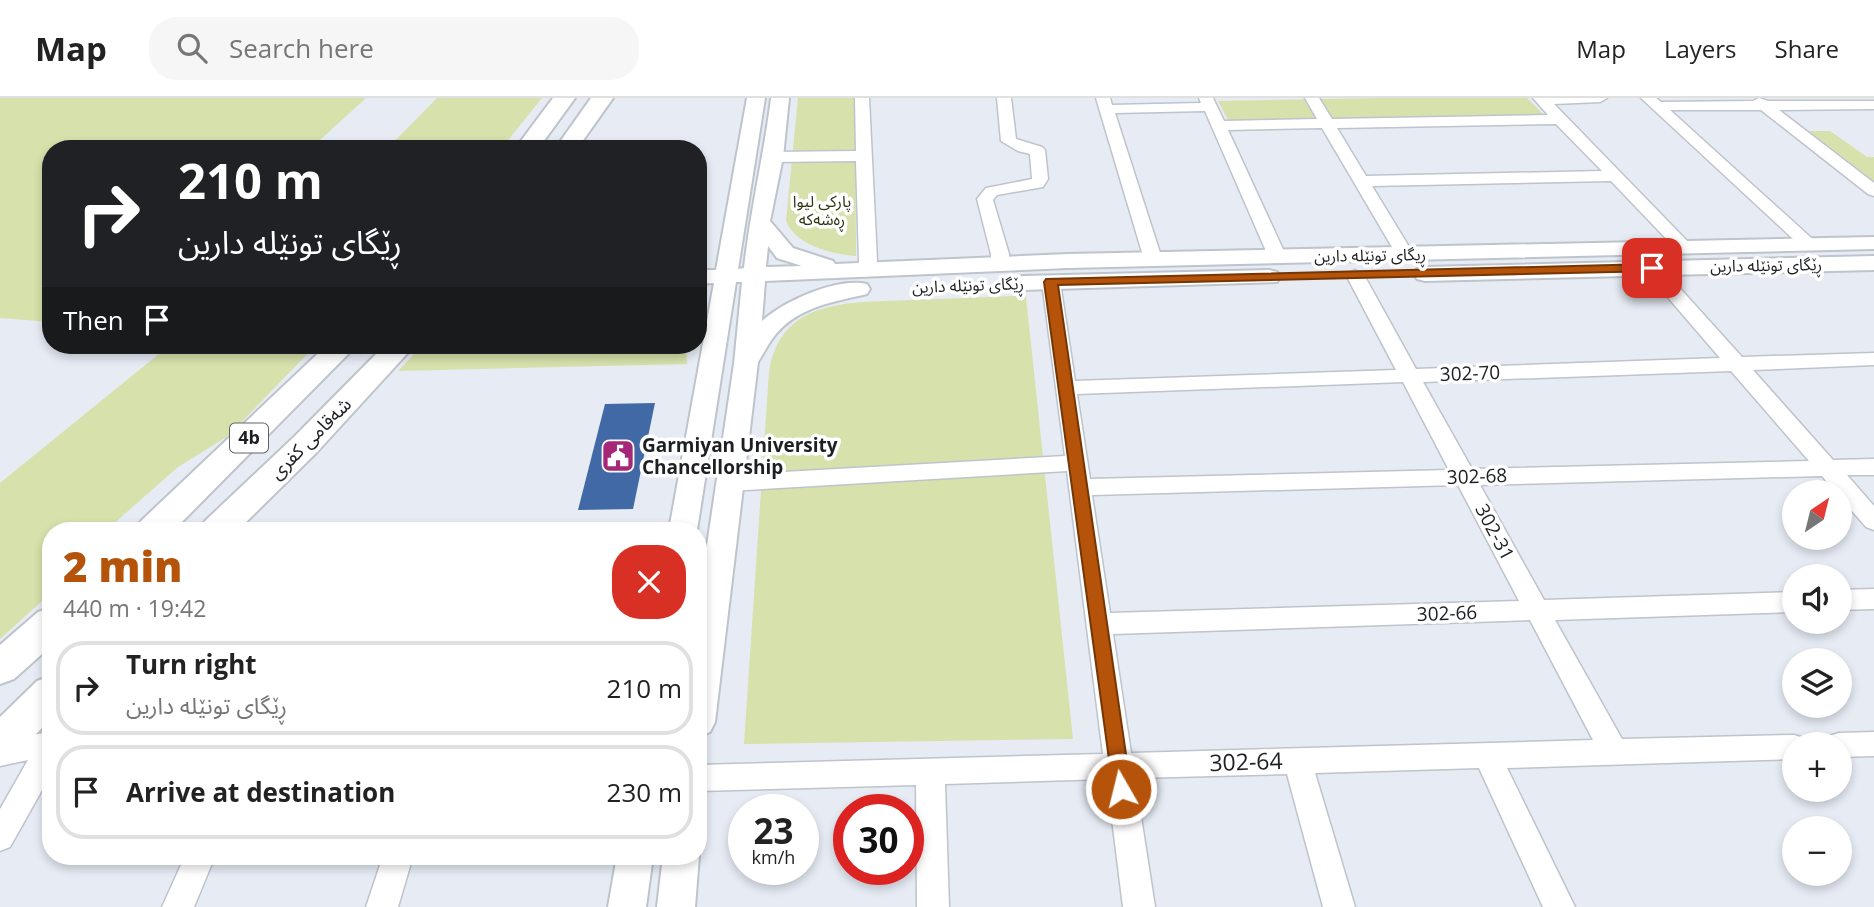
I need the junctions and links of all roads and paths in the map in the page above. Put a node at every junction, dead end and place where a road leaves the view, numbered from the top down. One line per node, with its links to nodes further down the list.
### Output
1 (564, 98): 18 (highway)
2 (602, 98): 19 (highway)
3 (756, 98): 26 (main road)
4 (780, 98): 21 (main road)
5 (862, 98): 20 (street)
6 (1004, 98): 35 (street)
7 (1312, 98): 16 (street)
8 (1600, 98): 9 (street)
9 (1541, 99): 15 (street)
10 (1653, 102): 11 (street); 28 (street)
11 (1760, 102): 14 (street); 24 (street)
12 (1105, 103): 13 (street); 33 (street)
13 (1208, 103): 17 (street)
14 (1874, 105)
15 (1561, 120): 16 (street); 22 (street)
16 (1328, 124): 17 (street); 23 (street)
17 (1218, 126): 32 (street)
18 (533, 140)
19 (572, 140)
20 (863, 156): 21 (street); 39 (street)
21 (773, 157): 25 (main road)
22 (1615, 176): 23 (street); 29 (street)
23 (1362, 181): 30 (street)
24 (1874, 191)
25 (759, 222): 39 (main road); 42 (main road)
26 (734, 228): 31 (main road); 41 (main road)
27 (1874, 243): 28 (main road, ڕیگای تونێلە دارین)
28 (1810, 245): 29 (main road, ڕیگای تونێلە دارین)
29 (1683, 246): 30 (main road, ڕیگای تونێلە دارین)
30 (1405, 255): 32 (main road, ڕیگای تونێلە دارین)
31 (707, 256)
32 (1278, 258): 33 (main road, ڕیگای تونێلە دارین)
33 (1153, 259): 35 (main road, ڕیگای تونێلە دارین)
34 (1874, 263): 36 (main road, ڕێگای تونێلە دارین)
35 (1000, 266): 39 (main road, ڕیگای تونێلە دارین)
36 (1652, 268): 37 (main road, ڕێگای تونێلە دارین); 49 (street)
37 (1355, 275): 40 (main road, ڕێگای تونێلە دارین); 51 (street, 302-31)
38 (707, 279): 41 (main road)
39 (863, 280): 40 (main road, ڕێگای تونێلە دارین); 42 (main road); 50 (main road)
40 (1051, 282): 52 (street)
41 (726, 284): 42 (main road); 43 (main road); 44 (main road)
42 (754, 284): 50 (main road)
43 (707, 290)
44 (707, 329)
45 (335, 354): 59 (highway, 4b)
46 (392, 354): 60 (highway, شەقامی کفری / 4b)
47 (704, 354): 64 (main road)
48 (1874, 359): 49 (street, 302-70)
49 (1737, 363): 51 (street, 302-70); 54 (street)
50 (746, 364): 57 (main road)
51 (1410, 375): 52 (street, 302-70); 56 (street, 302-31)
52 (1066, 388): 53 (street)
53 (1076, 463): 57 (street); 58 (street)
54 (1827, 467): 55 (street, 302-68); 56 (street, 302-68); 61 (street)
55 (1874, 467)
56 (1465, 477): 58 (street, 302-68); 68 (street, 302-31)
57 (730, 483): 71 (main road)
58 (1080, 487): 69 (street)
59 (193, 493): 60 (highway); 62 (highway, 4b)
60 (245, 503): 63 (highway, شەقامی کفری / 4b)
61 (1874, 521)
62 (162, 522)
63 (225, 522)
64 (684, 522)
65 (1874, 599): 66 (street)
66 (1852, 600)
67 (1782, 602): 68 (street, 302-66)
68 (1536, 610): 69 (street, 302-66); 79 (street, 302-31)
69 (1100, 624): 84 (street)
70 (42, 631): 72 (highway)
71 (707, 655)
72 (0, 668)
73 (42, 702): 74 (highway)
74 (0, 743)
75 (1874, 744): 76 (street)
76 (1852, 745)
77 (42, 746): 80 (street)
78 (1782, 747): 79 (street, 302-64)
79 (1614, 752): 81 (street, 302-64)
80 (0, 753)
81 (1487, 755): 83 (street, 302-64); 99 (street)
82 (42, 761): 87 (street)
83 (1297, 761): 84 (street, 302-64); 98 (street)
84 (1118, 766): 85 (street, 302-64); 97 (street)
85 (930, 771): 86 (street, 302-64); 96 (street)
86 (707, 778)
87 (0, 837)
88 (196, 865): 92 (street)
89 (395, 865): 93 (street)
90 (634, 865): 94 (main road)
91 (680, 865): 95 (main road)
92 (178, 907)
93 (382, 907)
94 (627, 907)
95 (676, 907)
96 (933, 907)
97 (1139, 907)
98 (1339, 907)
99 (1559, 907)

